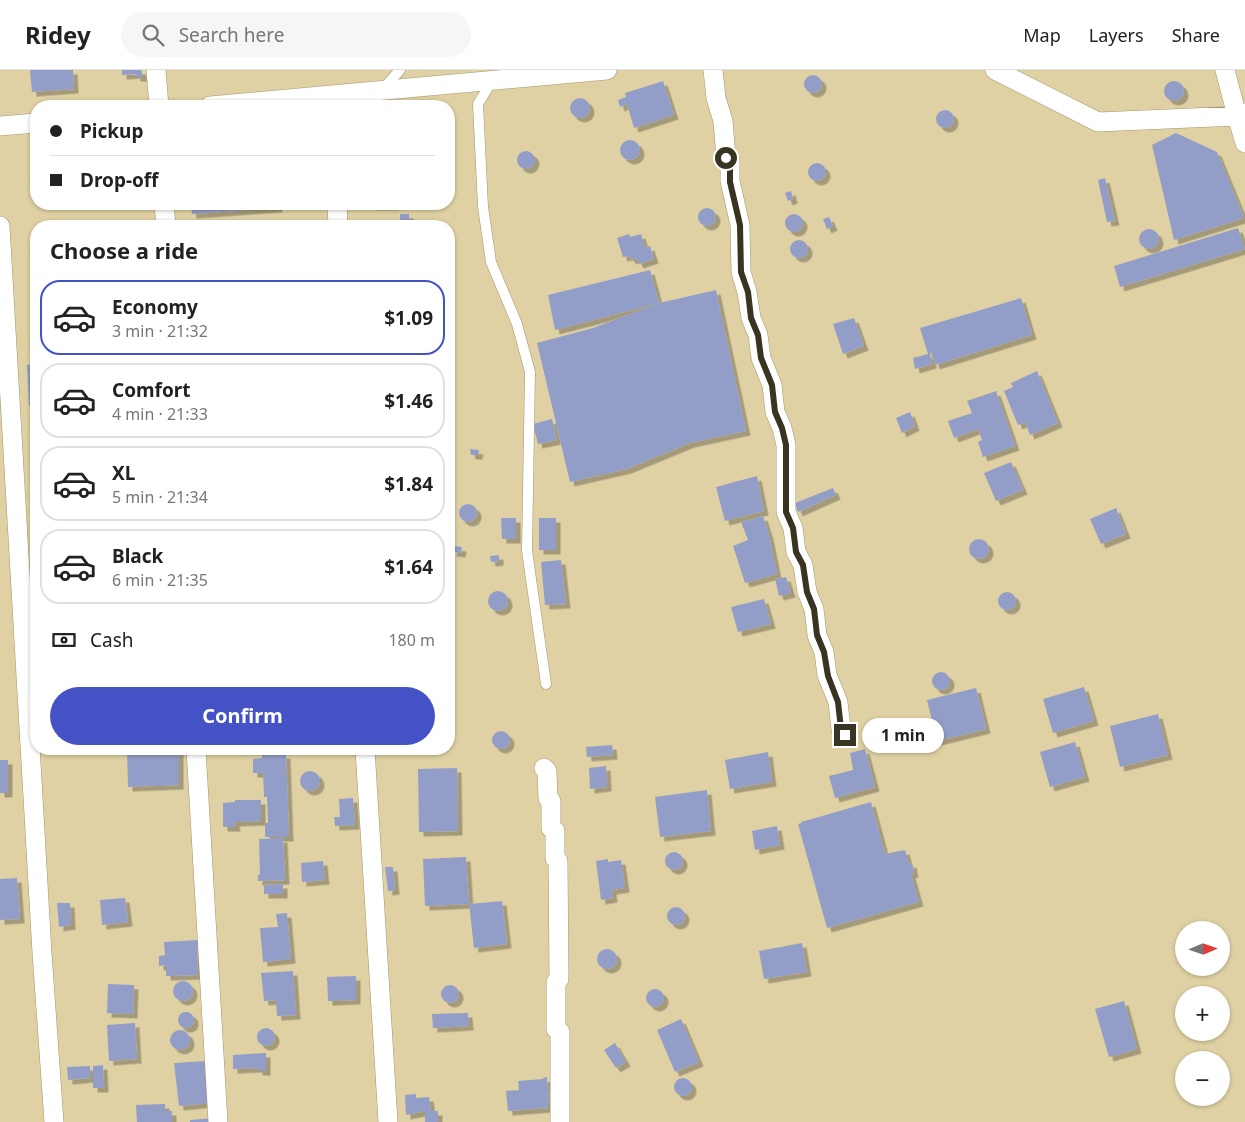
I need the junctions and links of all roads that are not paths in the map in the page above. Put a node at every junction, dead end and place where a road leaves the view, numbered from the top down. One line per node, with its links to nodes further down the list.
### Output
1 (156, 70): 9 (street)
2 (400, 70): 8 (lane)
3 (607, 70): 7 (street)
4 (713, 70): 17 (street)
5 (995, 70): 11 (street)
6 (1225, 70): 11 (street)
7 (492, 80): 8 (street); 16 (lane)
8 (381, 91): 10 (street)
9 (158, 100)
10 (337, 100)
11 (1241, 114): 14 (street)
12 (30, 124): 13 (street)
13 (0, 126)
14 (1245, 142)
15 (0, 226): 18 (street)
16 (546, 684)
17 (845, 735)
18 (30, 751)
19 (30, 755): 23 (street)
20 (196, 755): 24 (street)
21 (365, 755): 25 (street)
22 (544, 768): 26 (street)
23 (54, 1122)
24 (218, 1122)
25 (388, 1122)
26 (560, 1122)

